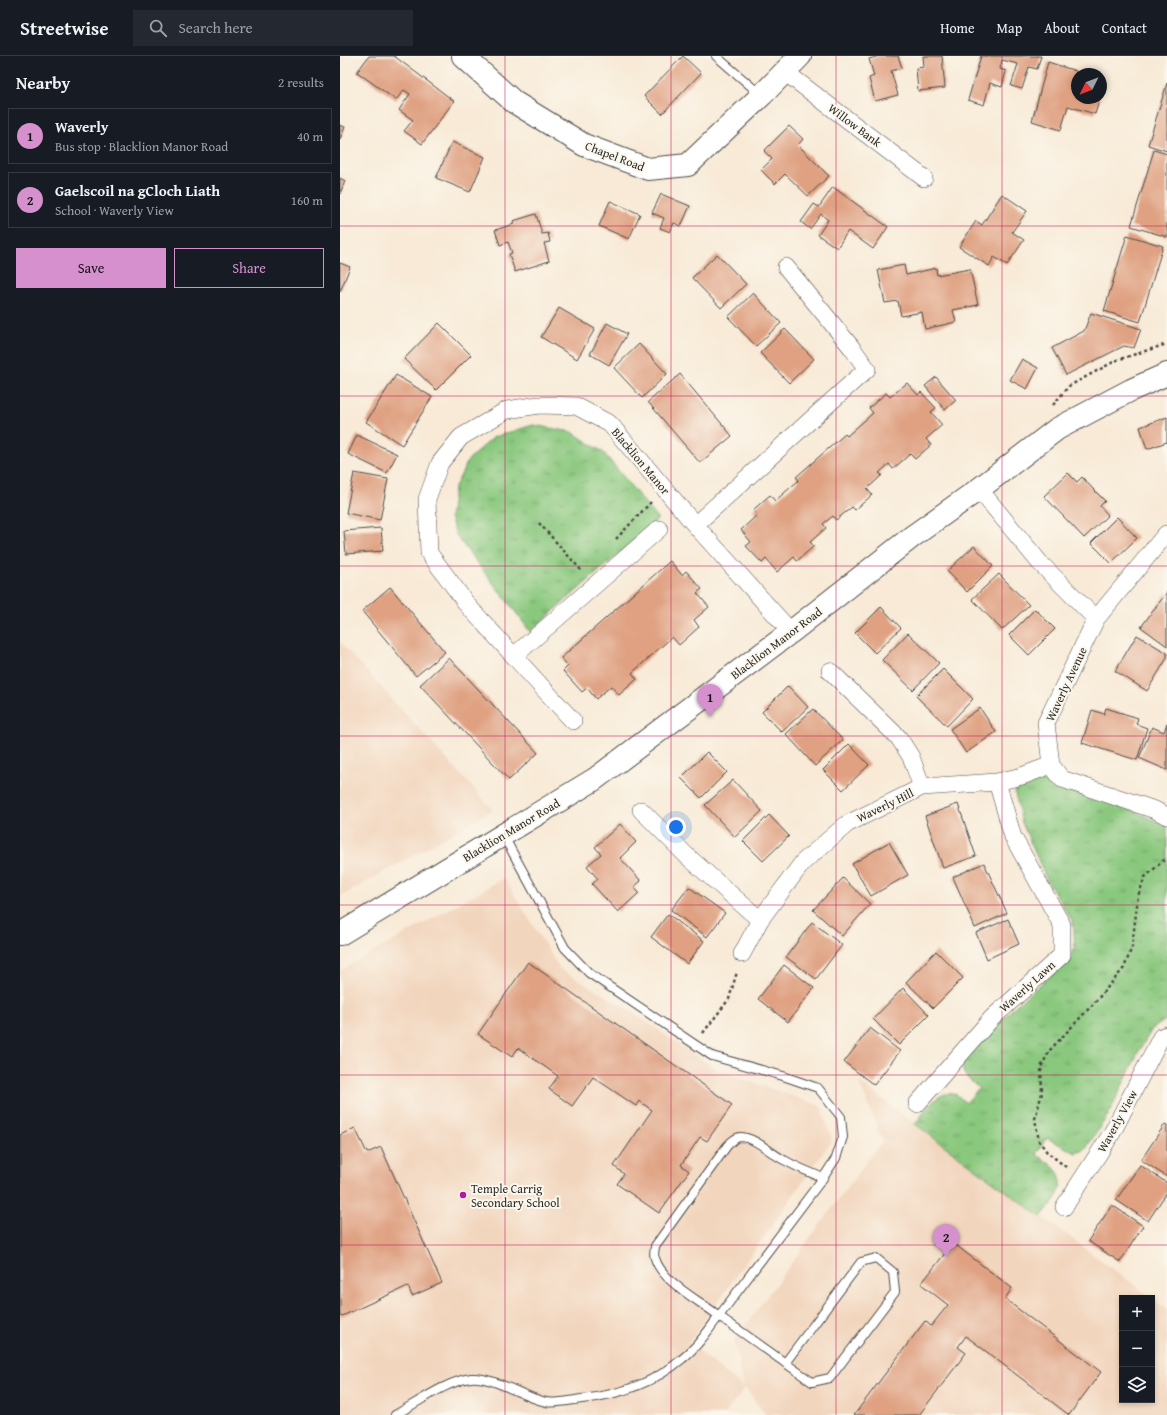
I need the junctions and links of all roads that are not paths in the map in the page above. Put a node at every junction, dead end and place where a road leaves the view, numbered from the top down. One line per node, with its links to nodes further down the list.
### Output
1 (463, 56): 5 (street, Chapel Road)
2 (716, 56): 5 (lane)
3 (800, 56): 4 (street, Chapel Road)
4 (785, 72): 5 (street, Chapel Road); 6 (street, Willow Bank)
5 (762, 95)
6 (924, 178)
7 (786, 266): 10 (street)
8 (1167, 374): 9 (street, Blacklion Manor Road)
9 (978, 489): 13 (street); 14 (street, Blacklion Manor Road)
10 (695, 525): 14 (street, Blacklion Manor); 15 (street, Blacklion Manor)
11 (659, 529): 15 (street)
12 (1166, 534): 13 (street, Waverly Avenue)
13 (1096, 619): 18 (street, Waverly Avenue)
14 (791, 632): 23 (street, Blacklion Manor Road)
15 (514, 656): 17 (street, Blacklion Manor)
16 (830, 672): 20 (street)
17 (572, 721)
18 (1051, 765): 19 (street, Waverly Hill); 22 (street)
19 (997, 782): 20 (street, Waverly Hill); 28 (street, Waverly Lawn)
20 (922, 787): 24 (street, Waverly Hill)
21 (641, 810): 24 (street)
22 (1167, 816)
23 (503, 835): 25 (street, Blacklion Manor Road); 29 (lane)
24 (760, 920): 26 (street, Waverly Hill)
25 (340, 934)
26 (742, 954)
27 (1167, 1035): 30 (street, Waverly View)
28 (918, 1104)
29 (823, 1178): 31 (lane); 31 (lane)
30 (1064, 1207)
31 (719, 1316): 32 (lane); 33 (lane)
32 (785, 1363): 32 (lane)
33 (395, 1415)

